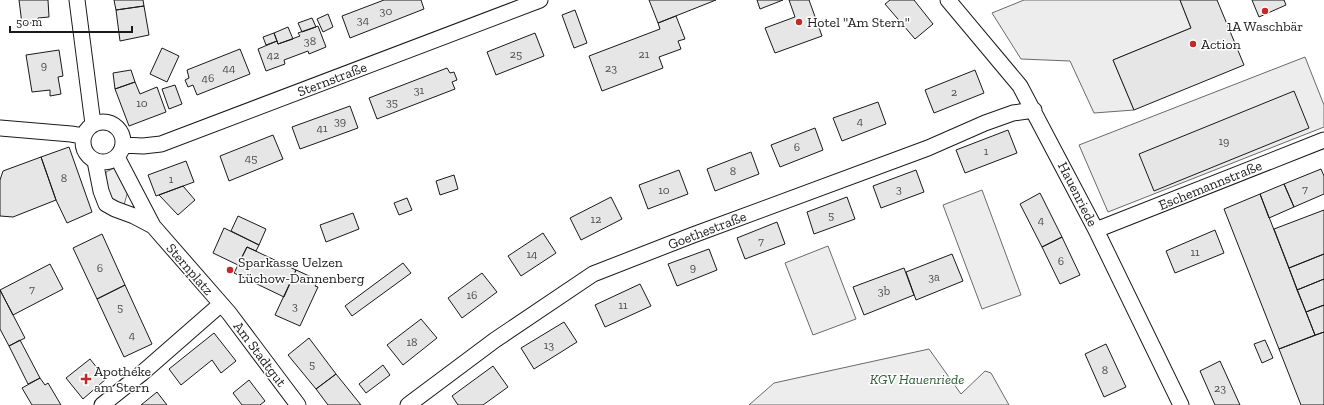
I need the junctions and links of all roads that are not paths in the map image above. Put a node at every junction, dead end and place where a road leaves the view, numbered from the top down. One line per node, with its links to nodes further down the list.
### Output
1 (77, 0): 5 (street)
2 (540, 0): 9 (street, Sternstraße)
3 (948, 0): 4 (street, Hauenriede)
4 (1034, 110): 12 (street, Hauenriede); 16 (street, Goethestraße)
5 (93, 124): 7 (street); 9 (street)
6 (0, 128): 7 (street)
7 (83, 136): 10 (street, Sternplatz)
8 (1324, 140): 12 (street, Eschemannstraße)
9 (120, 151): 10 (street); 11 (street)
10 (95, 161): 11 (street, Sternplatz)
11 (153, 226): 13 (street, Sternplatz)
12 (1096, 230): 17 (street, Hauenriede)
13 (221, 304): 14 (street, Sternplatz); 15 (street, Am Stadtgut)
14 (102, 405)
15 (298, 405)
16 (408, 405)
17 (1181, 405)

